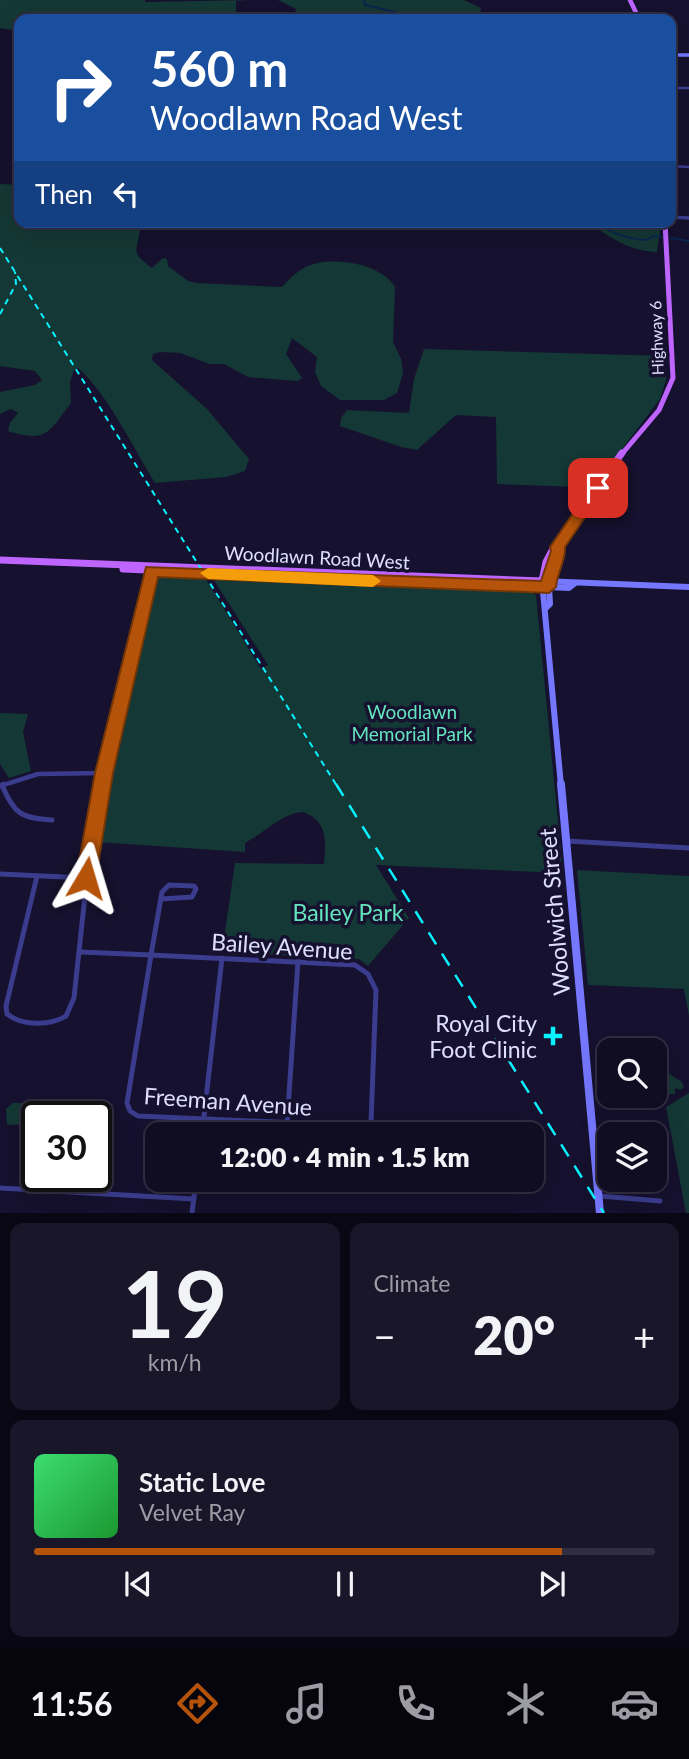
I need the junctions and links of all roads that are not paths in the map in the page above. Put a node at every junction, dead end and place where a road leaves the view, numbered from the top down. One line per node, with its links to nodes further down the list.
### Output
1 (666, 228): 2 (main road, Highway 6)
2 (633, 441): 5 (main road, Woolwich Street)
3 (0, 560): 4 (main road, Woodlawn Road West)
4 (152, 568): 5 (main road, Woodlawn Road West); 7 (street)
5 (545, 584): 6 (main road); 10 (main road, Woolwich Street)
6 (689, 587)
7 (104, 773): 8 (street); 14 (street)
8 (1, 786): 9 (street)
9 (52, 820)
10 (567, 841): 11 (street); 27 (main road, Woolwich Street)
11 (689, 848)
12 (0, 874): 13 (street)
13 (37, 876): 14 (street); 16 (street)
14 (86, 878): 16 (street)
15 (162, 899): 15 (street); 17 (street, Freeman Avenue)
16 (81, 952): 17 (street, Bailey Avenue)
17 (151, 954): 18 (street, Bailey Avenue); 20 (street, Freeman Avenue)
18 (222, 958): 19 (street, Bailey Avenue); 20 (street)
19 (298, 961): 23 (street); 24 (street, Bailey Avenue)
20 (204, 1119): 21 (street); 22 (street, Freeman Avenue)
21 (204, 1122)
22 (254, 1122)
23 (287, 1122)
24 (371, 1122)
25 (0, 1188): 28 (street)
26 (195, 1192): 28 (street)
27 (599, 1196): 29 (street); 31 (main road, Woolwich Street)
28 (194, 1199): 30 (street)
29 (660, 1201)
30 (192, 1213)
31 (600, 1213)

